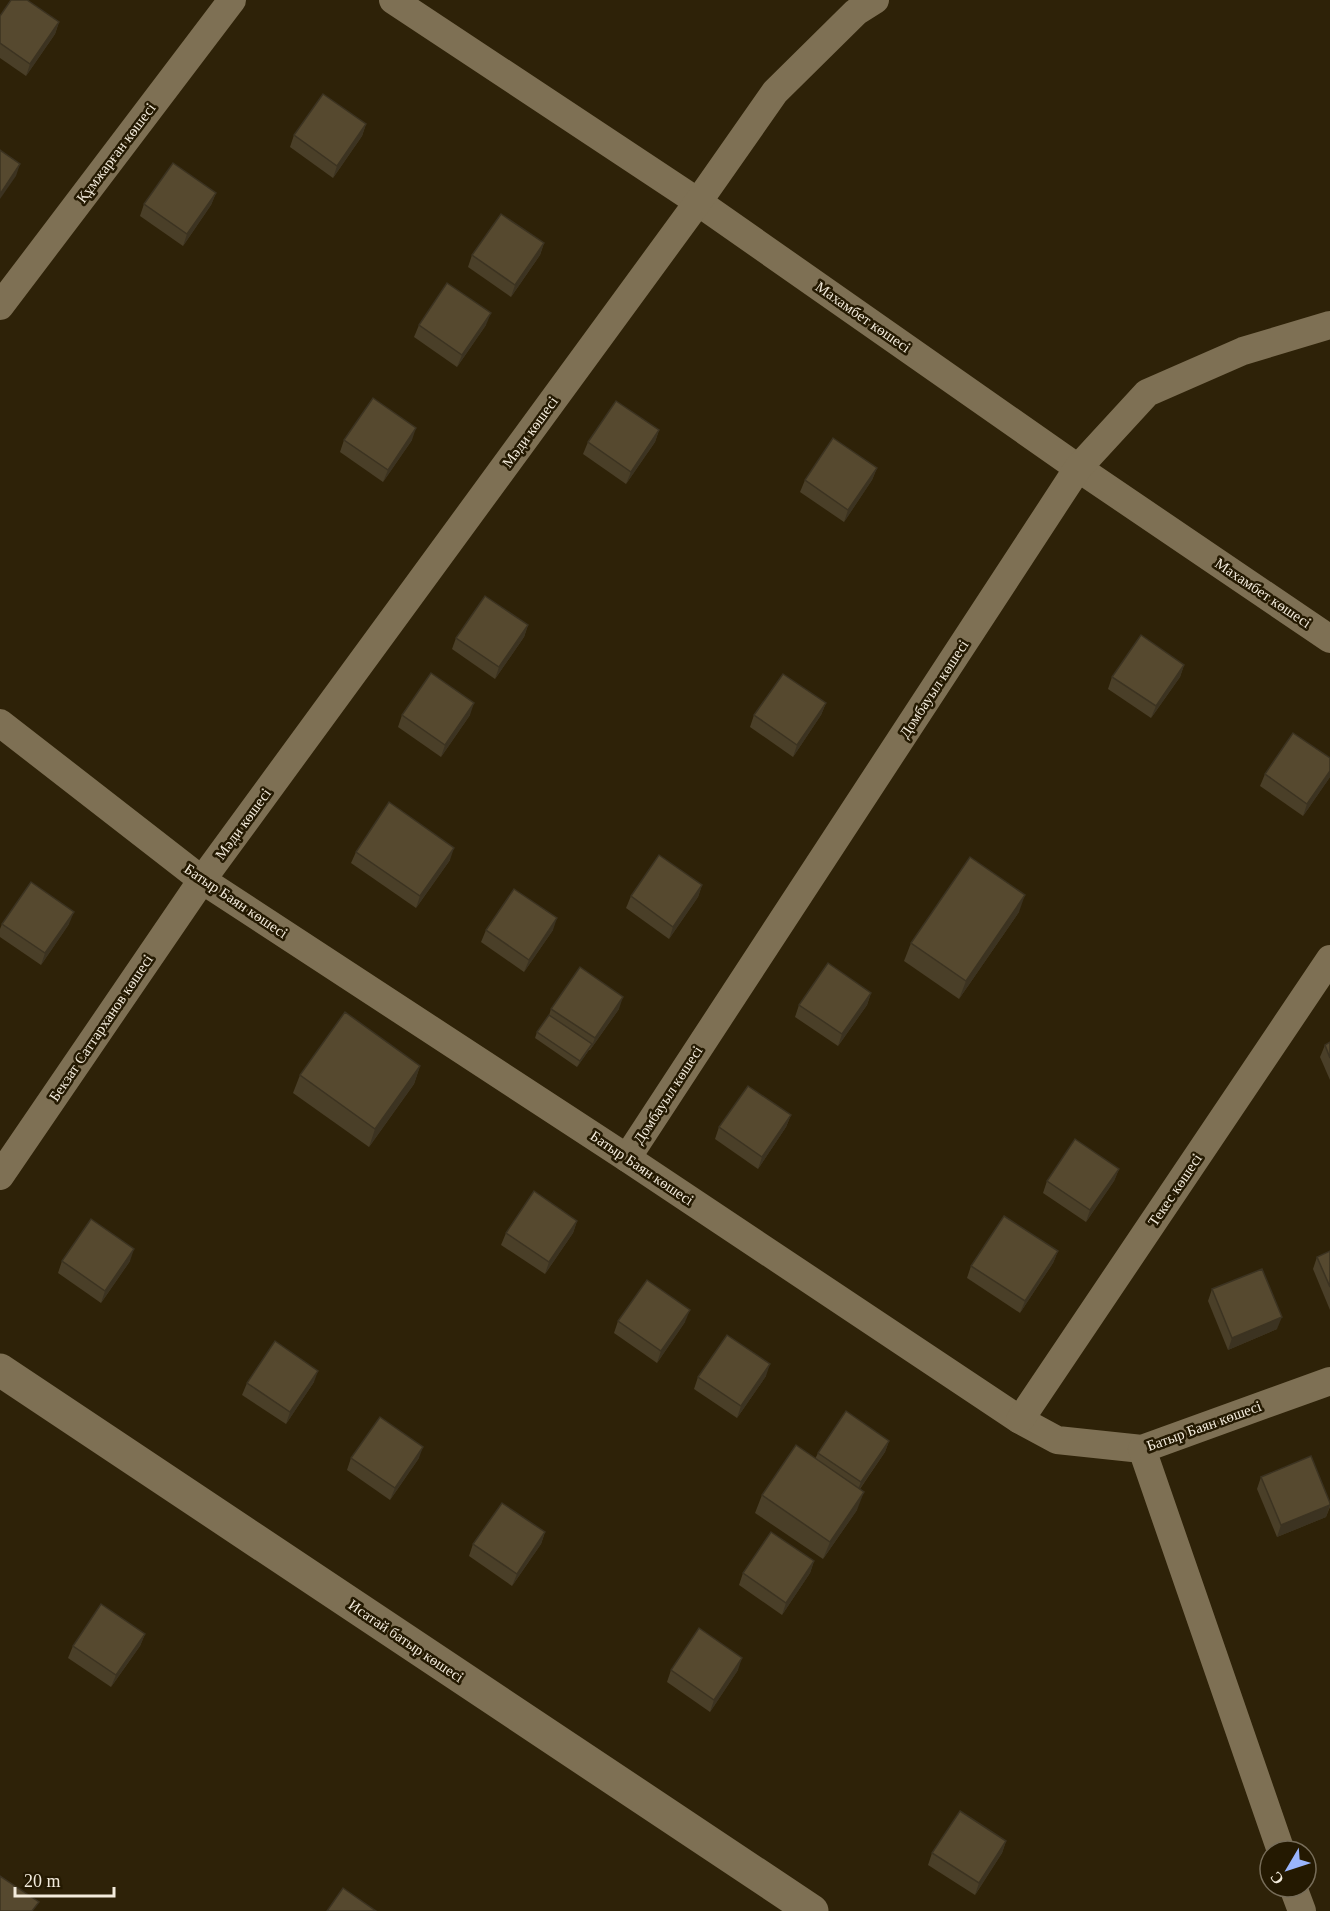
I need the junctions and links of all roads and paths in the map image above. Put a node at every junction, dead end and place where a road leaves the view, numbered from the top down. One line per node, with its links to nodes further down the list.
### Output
1 (232, 0): 5 (street, Құмжарған көшесі)
2 (393, 0): 4 (street, Махамбет көшесі)
3 (875, 0): 4 (street, Мәди көшесі)
4 (698, 202): 7 (street, Махамбет көшесі); 10 (street, Мәди көшесі)
5 (0, 306)
6 (1330, 325): 7 (street, Домбауыл көшесі)
7 (1078, 468): 8 (street, Махамбет көшесі); 12 (street, Домбауыл көшесі)
8 (1330, 639)
9 (0, 723): 10 (street, Батыр Баян көшесі)
10 (202, 880): 12 (street, Батыр Баян көшесі); 13 (street, Бекзат Саттарханов көшесі)
11 (1330, 959): 16 (street, Текес көшесі)
12 (627, 1158): 16 (street, Батыр Баян көшесі)
13 (0, 1176)
14 (0, 1370): 19 (street, Исатай батыр көшесі)
15 (1330, 1381): 17 (street, Батыр Баян көшесі)
16 (1020, 1420): 17 (street, Батыр Баян көшесі)
17 (1142, 1449): 18 (street)
18 (1277, 1839)
19 (812, 1911)

